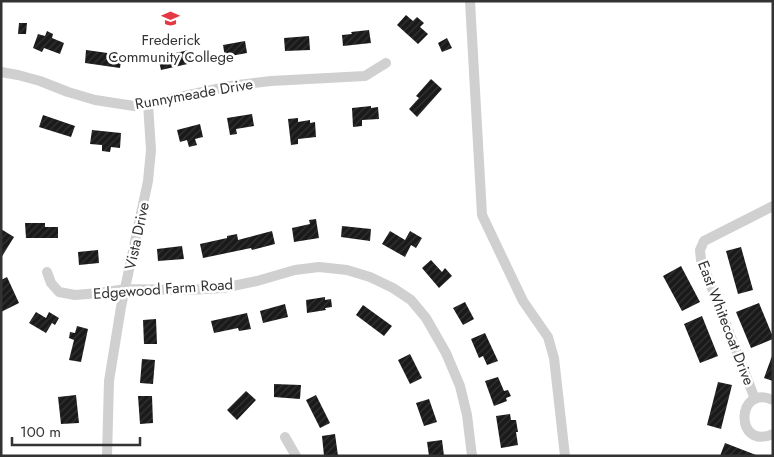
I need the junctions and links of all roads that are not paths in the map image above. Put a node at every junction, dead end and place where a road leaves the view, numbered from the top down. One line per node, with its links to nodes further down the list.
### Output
1 (470, 1): 15 (street)
2 (386, 63): 4 (street, Runnymeade Drive)
3 (1, 72): 4 (street, Runnymeade Drive)
4 (148, 104): 7 (street, Vista Drive)
5 (773, 206): 8 (street, East Whitecoat Drive)
6 (47, 272): 7 (street, Edgewood Farm Road)
7 (126, 289): 12 (street, Vista Drive); 14 (street, Edgewood Farm Road)
8 (755, 399): 9 (street, East Whitecoat Drive); 10 (street, East Whitecoat Drive)
9 (773, 400)
10 (772, 436)
11 (284, 437): 13 (street)
12 (108, 456)
13 (296, 456)
14 (472, 456)
15 (565, 456)

